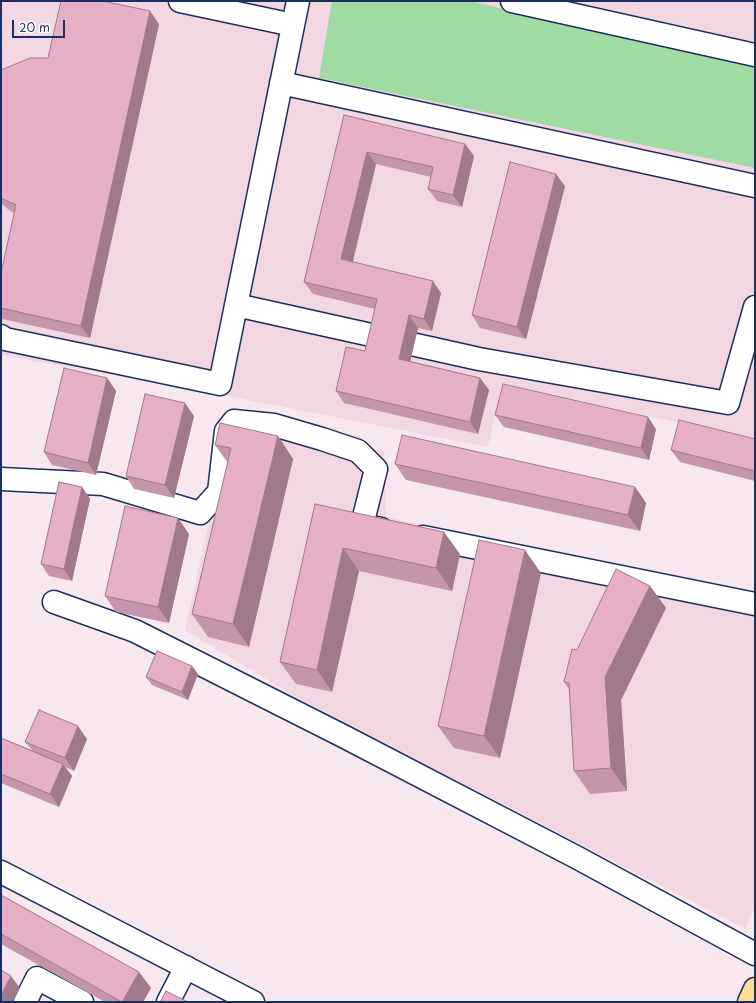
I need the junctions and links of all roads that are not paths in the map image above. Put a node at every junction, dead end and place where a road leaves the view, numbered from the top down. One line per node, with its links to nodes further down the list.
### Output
1 (180, 1): 4 (street)
2 (298, 1): 4 (street)
3 (512, 1): 5 (street)
4 (293, 26): 6 (street)
5 (755, 55)
6 (281, 83): 7 (street); 8 (street)
7 (755, 186)
8 (236, 305): 9 (street); 10 (street)
9 (755, 309)
10 (1, 336)
11 (1, 479): 13 (street)
12 (54, 602): 15 (street)
13 (755, 604)
14 (1, 872): 16 (street)
15 (755, 954)
16 (186, 967): 20 (street); 21 (street)
17 (755, 989): 22 (main road)
18 (24, 1002): 19 (street)
19 (82, 1002)
20 (168, 1002)
21 (253, 1002)
22 (749, 1002)

